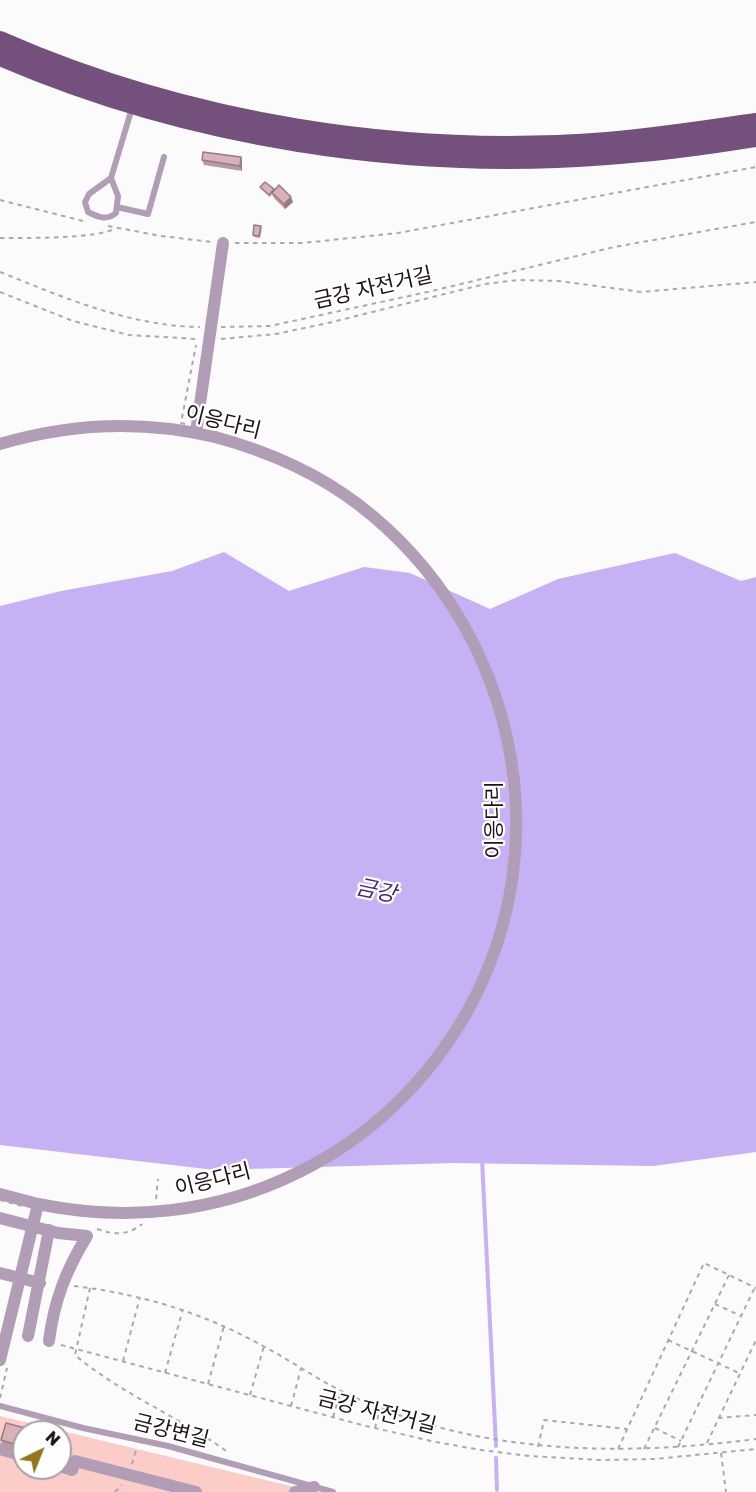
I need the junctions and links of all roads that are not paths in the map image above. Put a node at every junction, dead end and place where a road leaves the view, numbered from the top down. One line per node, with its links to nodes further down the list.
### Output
1 (0, 40): 4 (main road)
2 (0, 57): 3 (main road)
3 (133, 105): 5 (main road); 7 (lane)
4 (756, 122)
5 (756, 138)
6 (164, 157): 8 (lane)
7 (111, 178): 8 (lane); 8 (lane)
8 (117, 207)
9 (223, 243): 10 (street, bridge)
10 (191, 428): 11 (street, 이응다리); 13 (street, 이응다리, bridge)
11 (0, 444)
12 (0, 1194): 13 (street, 이응다리)
13 (33, 1206): 22 (street, bridge)
14 (0, 1218): 15 (street)
15 (49, 1230): 17 (street); 19 (street)
16 (0, 1273): 17 (street)
17 (40, 1283): 18 (street)
18 (33, 1314): 19 (street); 20 (street)
19 (52, 1317): 21 (street)
20 (28, 1336)
21 (49, 1341)
22 (0, 1360)
23 (0, 1406): 25 (lane, 금강변길)
24 (72, 1470): 26 (street)
25 (314, 1487): 27 (street); 28 (lane, 금강변길)
26 (196, 1492)
27 (294, 1492)
28 (333, 1492)

